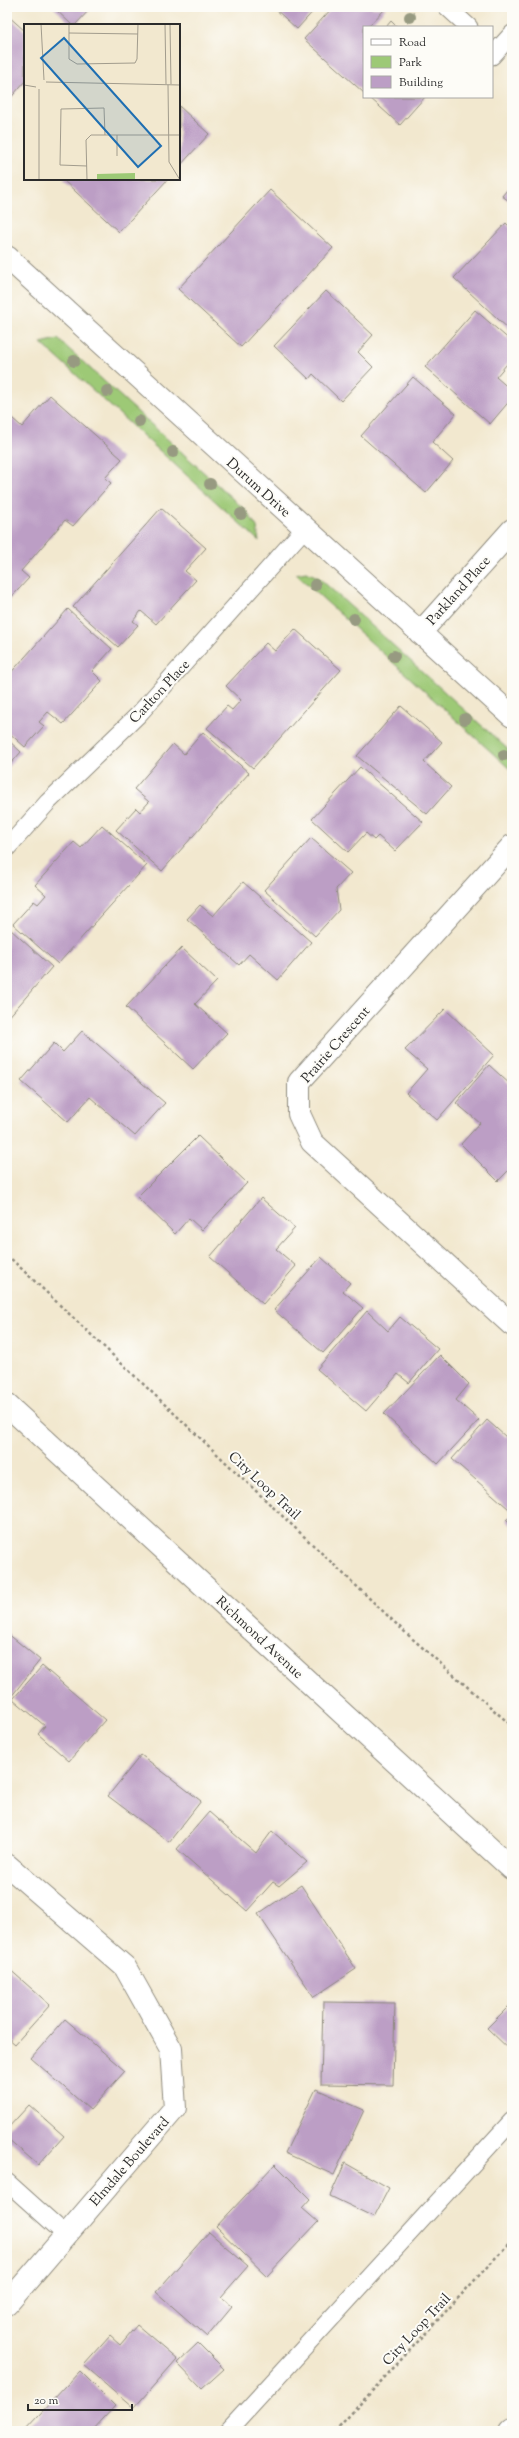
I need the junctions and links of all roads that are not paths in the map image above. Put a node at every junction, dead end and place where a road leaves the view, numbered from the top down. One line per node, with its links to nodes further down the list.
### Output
1 (447, 7): 2 (lane)
2 (468, 26)
3 (512, 34): 4 (lane)
4 (493, 52)
5 (7, 257): 6 (street, Durum Drive)
6 (305, 528): 8 (street, Durum Drive); 11 (lane, Carlton Place)
7 (512, 530): 8 (street, Parkland Place)
8 (420, 633): 9 (street, Durum Drive)
9 (512, 716)
10 (512, 846): 12 (street, Prairie Crescent)
11 (7, 848)
12 (512, 1325)
13 (7, 1405): 15 (street, Richmond Avenue)
14 (7, 1865): 18 (street, Elmdale Boulevard)
15 (512, 1869)
16 (512, 2121): 21 (lane)
17 (7, 2182): 18 (lane)
18 (66, 2235): 19 (street, Elmdale Boulevard)
19 (7, 2304)
20 (512, 2428): 22 (street)
21 (228, 2431)
22 (510, 2431)

